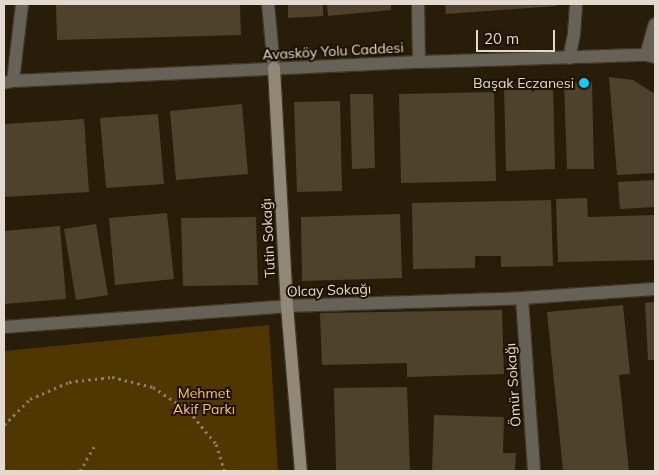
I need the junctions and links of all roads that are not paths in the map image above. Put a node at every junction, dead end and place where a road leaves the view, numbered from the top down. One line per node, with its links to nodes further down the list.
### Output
1 (22, 4): 10 (street)
2 (268, 4): 9 (street, Tutin Sokağı)
3 (418, 4): 8 (street)
4 (576, 4): 7 (street)
5 (655, 24): 6 (street)
6 (652, 55): 7 (street, Avasköy Yolu Caddesi)
7 (569, 58): 8 (street, Avasköy Yolu Caddesi)
8 (419, 62): 9 (street, Avasköy Yolu Caddesi)
9 (274, 68): 10 (street, Avasköy Yolu Caddesi); 13 (main road, Tutin Sokağı)
10 (7, 81)
11 (655, 289): 12 (street, Olcay Sokağı)
12 (522, 298): 13 (street, Olcay Sokağı); 16 (street, Ömür Sokağı)
13 (287, 306): 14 (street, Olcay Sokağı); 15 (main road, Tutin Sokağı)
14 (4, 327)
15 (301, 471)
16 (534, 471)

